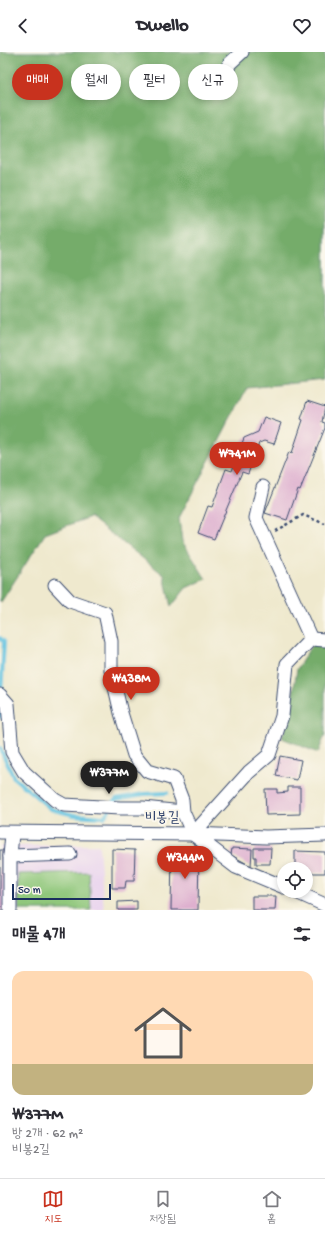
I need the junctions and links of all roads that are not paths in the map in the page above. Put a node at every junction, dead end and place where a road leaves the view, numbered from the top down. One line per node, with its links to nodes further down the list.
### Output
1 (242, 52): 2 (street)
2 (229, 64)
3 (263, 486): 5 (street)
4 (55, 586): 8 (street)
5 (311, 639): 6 (street); 10 (street)
6 (325, 640)
7 (4, 700): 8 (street)
8 (183, 812): 10 (street)
9 (6, 833): 10 (street, 비봉길); 13 (street)
10 (193, 834): 11 (street, 비봉길); 14 (street)
11 (325, 835)
12 (70, 854): 13 (street)
13 (10, 856): 17 (street)
14 (277, 884)
15 (311, 898): 16 (street)
16 (325, 904)
17 (10, 910)

